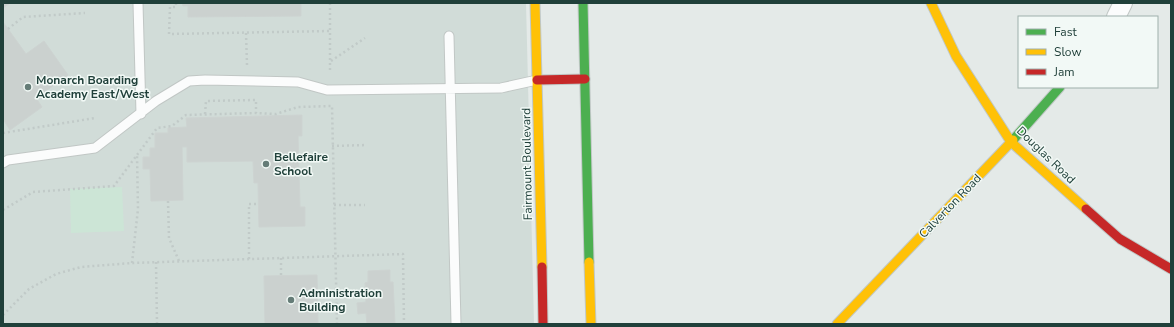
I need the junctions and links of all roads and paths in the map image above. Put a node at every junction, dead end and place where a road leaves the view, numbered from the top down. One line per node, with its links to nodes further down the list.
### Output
1 (138, 3): 23 (lane)
2 (176, 3): 12 (path)
3 (330, 3): 11 (path)
4 (535, 3): 19 (main road, Fairmount Boulevard)
5 (583, 3): 18 (main road)
6 (931, 3): 27 (main road, Douglas Road)
7 (1123, 3): 9 (street)
8 (85, 13): 10 (path)
9 (1116, 16)
10 (8, 28)
11 (330, 30): 12 (path); 15 (path)
12 (246, 33): 16 (path)
13 (449, 36): 20 (lane)
14 (365, 38): 15 (path)
15 (330, 61): 17 (path)
16 (247, 65)
17 (330, 73)
18 (585, 79): 19 (main road); 51 (main road)
19 (537, 80): 20 (lane); 50 (main road, Fairmount Boulevard)
20 (450, 88): 23 (lane); 49 (lane)
21 (1059, 88): 27 (main road, Calverton Road)
22 (256, 113): 24 (path); 24 (path); 29 (path)
23 (141, 114): 31 (lane)
24 (205, 114): 30 (path)
25 (95, 118): 26 (path)
26 (3, 134)
27 (1011, 142): 43 (main road, Douglas Road); 52 (main road, Calverton Road)
28 (367, 145): 29 (path)
29 (332, 146): 34 (path)
30 (137, 154): 36 (path); 42 (path)
31 (3, 163)
32 (168, 201): 40 (path)
33 (259, 204): 39 (path)
34 (334, 205): 35 (path); 37 (path)
35 (365, 205)
36 (3, 210)
37 (335, 256): 38 (path); 47 (path); 48 (path)
38 (281, 258): 39 (path); 44 (path)
39 (249, 259): 40 (path)
40 (179, 261): 41 (path)
41 (156, 262): 42 (path); 46 (path)
42 (132, 263): 45 (path)
43 (1171, 269)
44 (281, 276)
45 (3, 315)
46 (157, 324)
47 (337, 324)
48 (404, 324)
49 (456, 324)
50 (543, 324)
51 (591, 324)
52 (837, 324)

